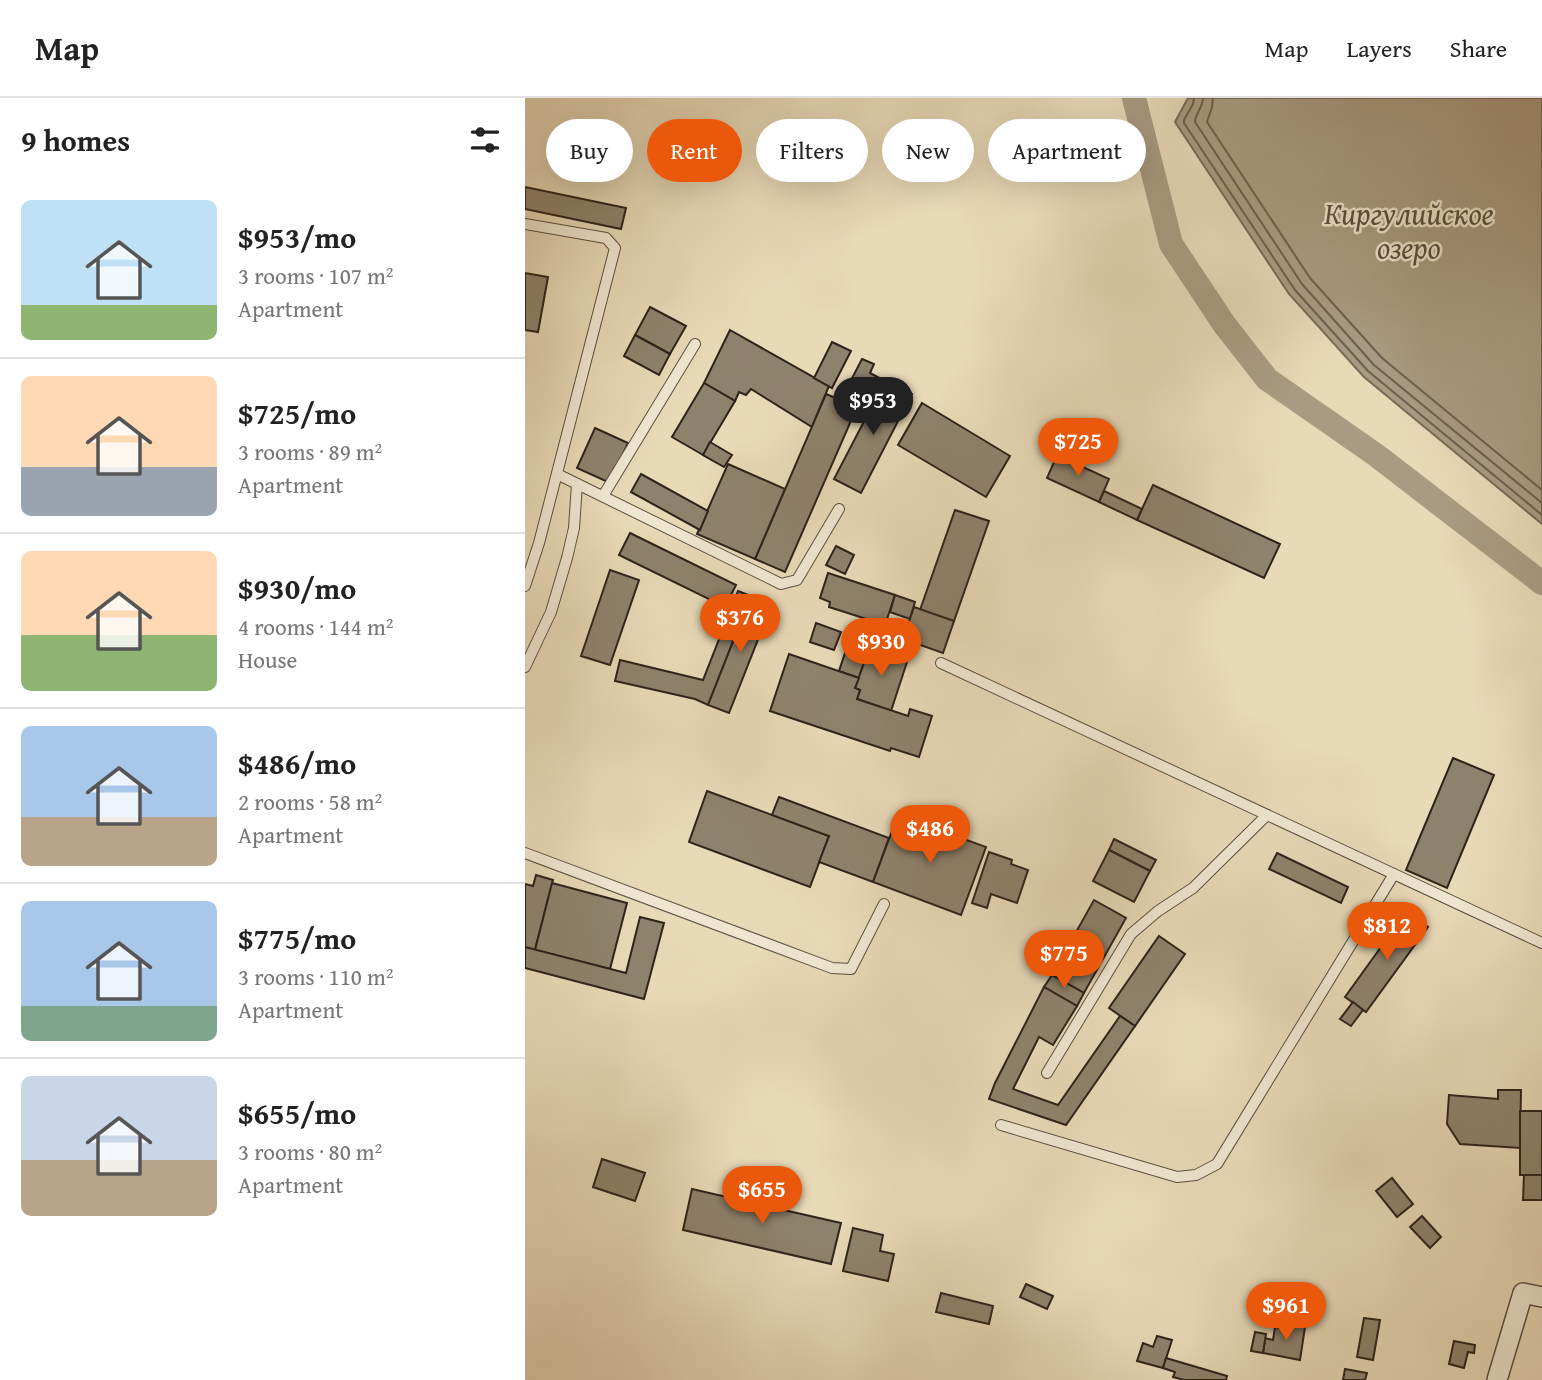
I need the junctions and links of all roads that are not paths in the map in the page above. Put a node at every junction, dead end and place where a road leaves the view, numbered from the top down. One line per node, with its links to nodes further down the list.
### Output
1 (525, 224): 3 (lane)
2 (695, 344): 5 (lane)
3 (557, 474): 4 (lane); 7 (lane)
4 (577, 484): 5 (lane); 9 (lane)
5 (603, 496): 6 (lane)
6 (839, 509)
7 (525, 586)
8 (941, 663): 10 (lane)
9 (525, 667)
10 (1267, 815): 12 (lane); 15 (lane)
11 (525, 853): 13 (lane)
12 (1394, 874): 14 (lane); 16 (lane)
13 (884, 904)
14 (1542, 943)
15 (1047, 1073)
16 (1001, 1125)
17 (1542, 1297): 18 (street)
18 (1497, 1380)

